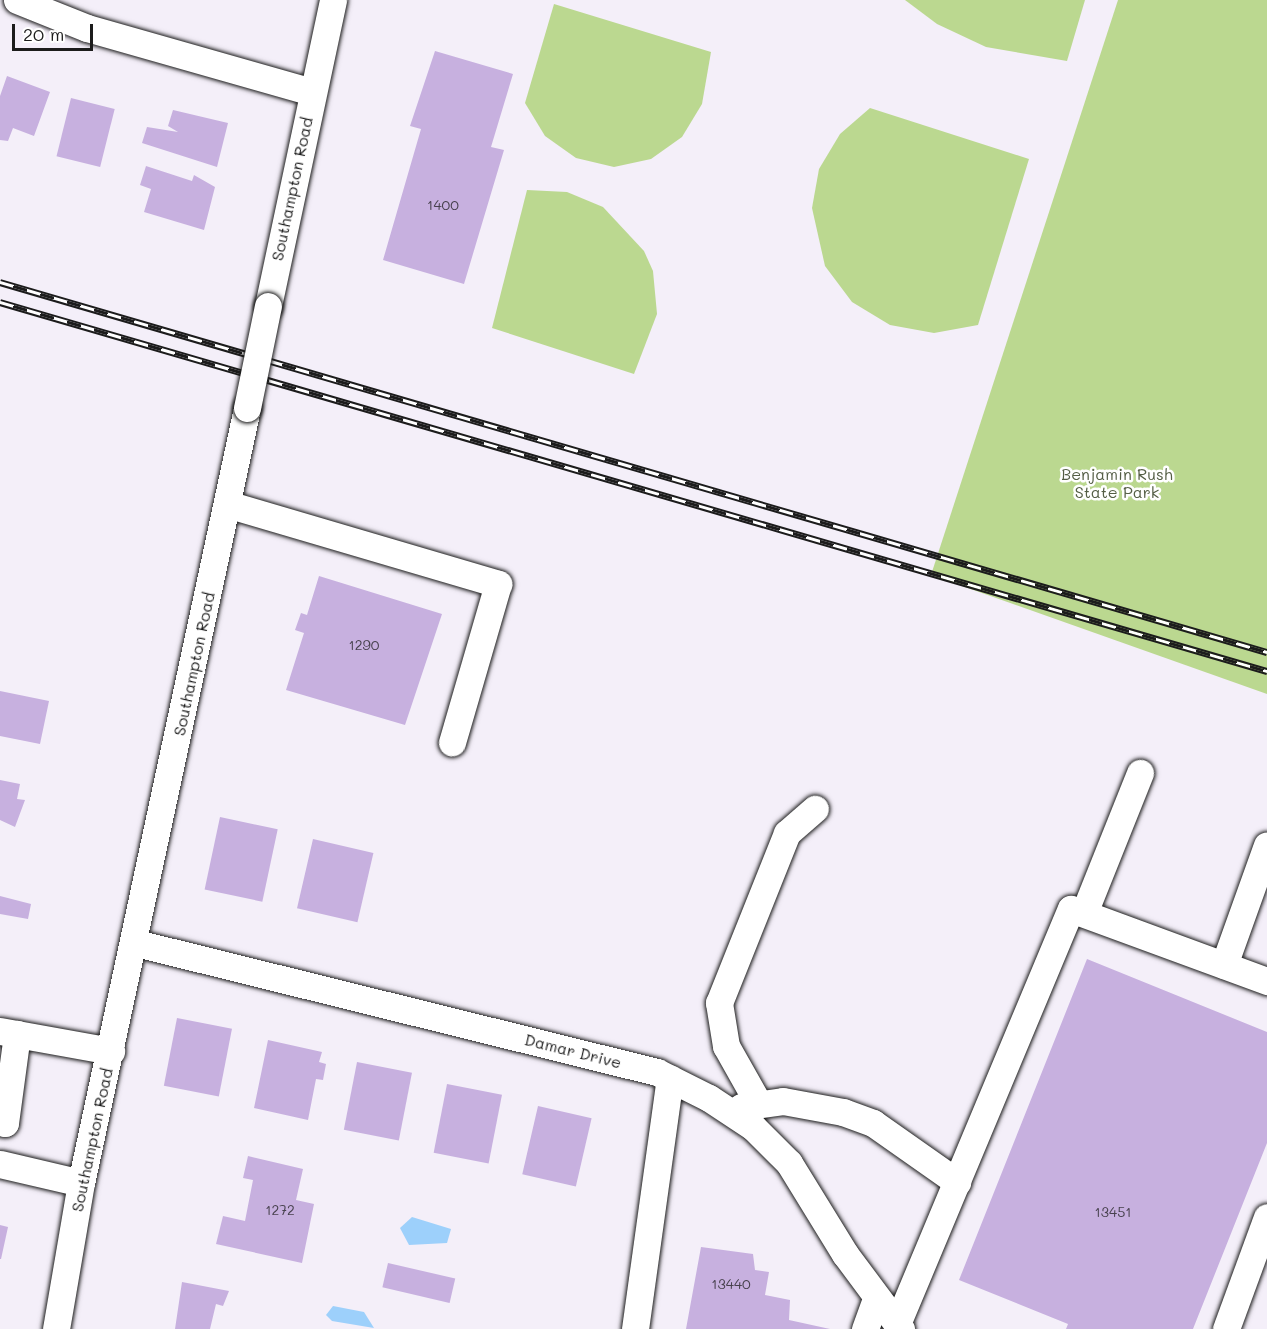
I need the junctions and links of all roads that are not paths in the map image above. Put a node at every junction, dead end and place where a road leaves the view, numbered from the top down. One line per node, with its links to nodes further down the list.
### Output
1 (17, 0): 3 (street)
2 (333, 0): 3 (street, Southampton Road)
3 (312, 92): 4 (street, Southampton Road, bridge)
4 (227, 504): 5 (street); 10 (street, Southampton Road)
5 (452, 742)
6 (1140, 772): 9 (street)
7 (815, 809): 16 (street)
8 (1267, 845): 11 (street)
9 (1084, 913): 11 (street); 20 (street)
10 (136, 943): 14 (street, Southampton Road); 15 (street, Damar Drive)
11 (1224, 965): 12 (street)
12 (1267, 981)
13 (8, 1032): 14 (street); 18 (street)
14 (111, 1051): 21 (street, Southampton Road)
15 (670, 1078): 17 (street, Damar Drive); 26 (street)
16 (757, 1101): 17 (street); 20 (street)
17 (730, 1112): 23 (street, Damar Drive)
18 (0, 1122)
19 (0, 1164): 21 (street)
20 (957, 1182): 24 (street)
21 (81, 1183): 25 (street, Southampton Road)
22 (1267, 1217): 28 (street)
23 (876, 1299): 24 (street, Damar Drive); 27 (street)
24 (899, 1326)
25 (56, 1329)
26 (635, 1329)
27 (865, 1329)
28 (1226, 1329)

